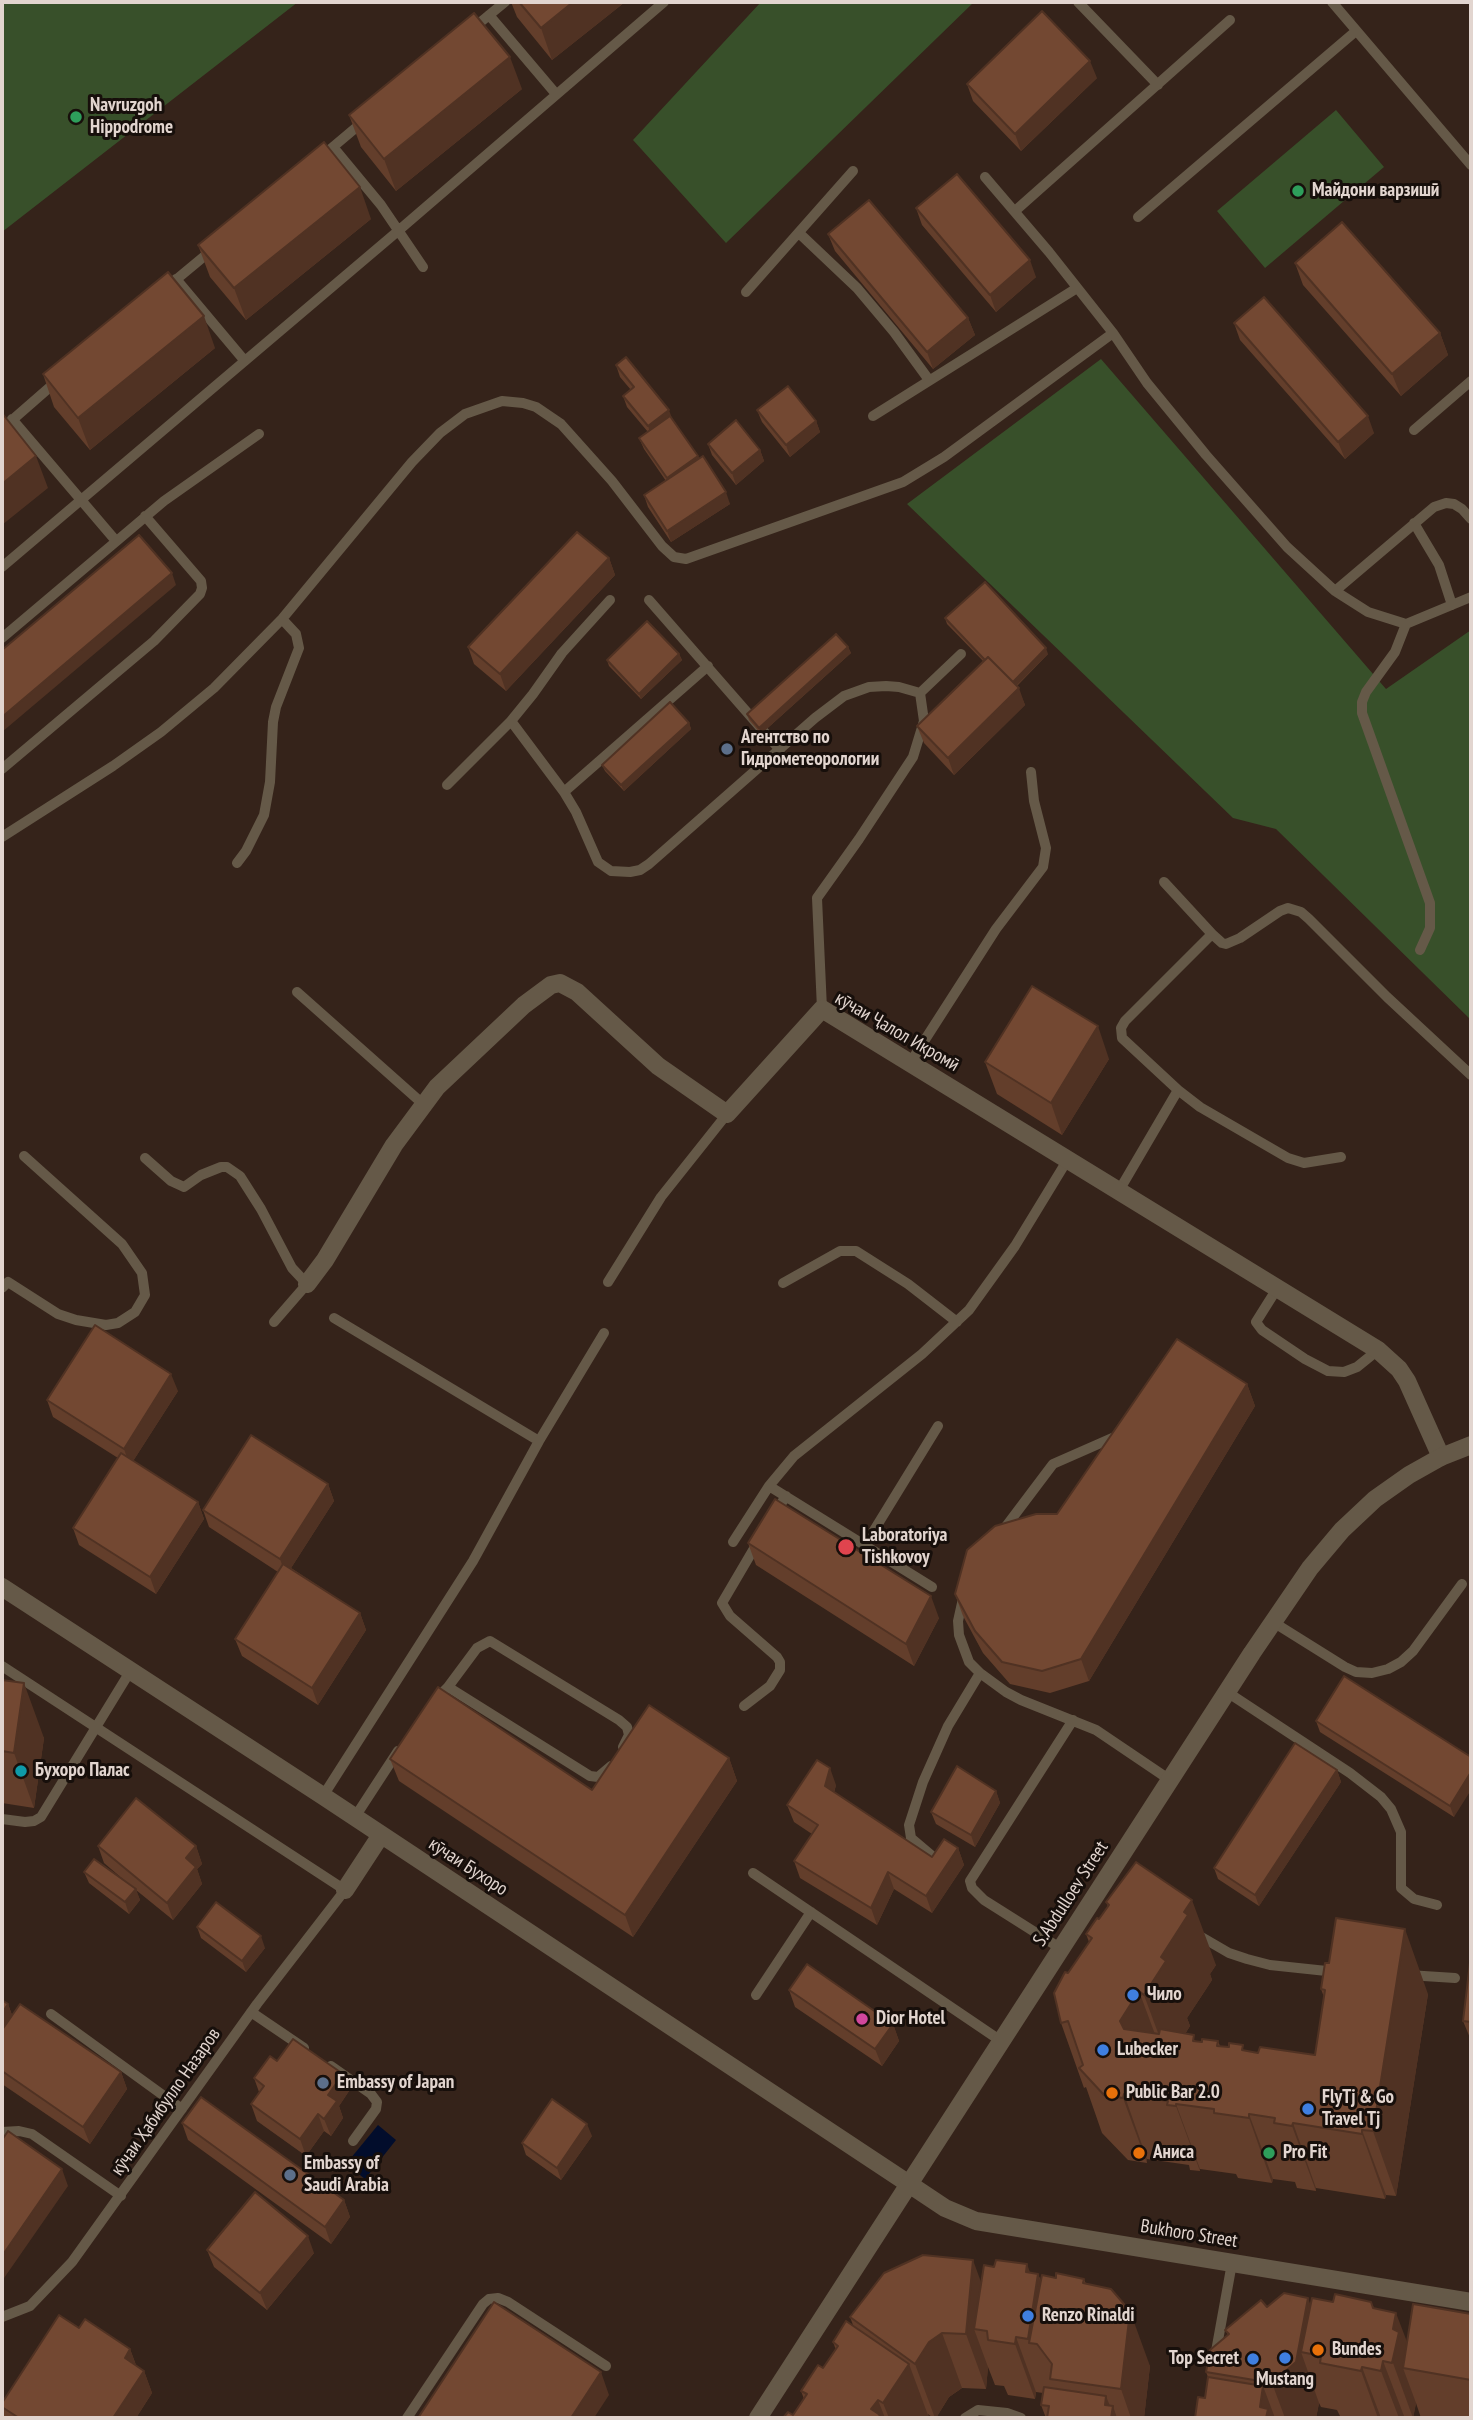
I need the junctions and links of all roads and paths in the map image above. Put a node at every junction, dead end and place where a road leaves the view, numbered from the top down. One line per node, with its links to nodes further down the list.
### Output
1 (505, 2): 5 (lane)
2 (664, 2): 10 (lane)
3 (1078, 2): 9 (lane)
4 (1332, 2): 7 (lane)
5 (489, 15): 8 (lane); 10 (lane)
6 (1230, 20): 9 (lane)
7 (1356, 31): 14 (lane); 18 (lane)
8 (458, 41)
9 (1158, 85): 17 (lane)
10 (556, 94): 19 (lane)
11 (374, 112): 12 (lane)
12 (333, 147): 13 (lane); 19 (lane)
13 (312, 165)
14 (1471, 165)
15 (853, 171): 20 (lane)
16 (985, 177): 17 (lane)
17 (1014, 211): 24 (lane)
18 (1138, 217)
19 (398, 231): 22 (lane); 28 (lane)
20 (799, 233): 25 (lane); 30 (lane)
21 (218, 244): 23 (lane)
22 (423, 267)
23 (176, 279): 26 (lane); 28 (lane)
24 (1077, 288): 27 (lane); 30 (lane)
25 (746, 292)
26 (156, 297)
27 (1113, 333): 43 (lane); 48 (lane)
28 (244, 359): 37 (lane)
29 (64, 375): 33 (lane)
30 (929, 380): 32 (lane)
31 (1471, 381): 35 (lane)
32 (873, 416)
33 (12, 419): 34 (lane); 37 (lane)
34 (2, 429)
35 (1414, 430)
36 (259, 434): 38 (lane)
37 (81, 499): 41 (lane); 42 (lane)
38 (145, 516): 41 (lane); 56 (lane)
39 (1471, 519): 40 (lane)
40 (1414, 523): 43 (lane); 47 (lane)
41 (116, 541): 50 (lane)
42 (2, 567)
43 (1335, 591): 49 (lane)
44 (1471, 597): 47 (lane)
45 (610, 600): 54 (lane)
46 (649, 600): 52 (lane)
47 (1452, 605): 49 (lane)
48 (282, 619): 60 (lane); 61 (lane)
49 (1406, 624): 64 (lane)
50 (2, 638)
51 (961, 654): 53 (lane)
52 (708, 666): 55 (lane); 59 (lane)
53 (920, 693): 55 (lane); 66 (lane)
54 (511, 720): 58 (lane); 59 (lane)
55 (780, 750): 59 (lane)
56 (2, 769)
57 (1031, 772): 67 (lane)
58 (447, 785)
59 (564, 792)
60 (2, 837)
61 (237, 863)
62 (1164, 882): 63 (lane)
63 (1212, 934): 68 (lane); 69 (lane)
64 (1420, 950)
65 (297, 992): 70 (lane)
66 (821, 1009): 67 (street, кӯчаи Ҷалол Икромӣ); 71 (street, кӯчаи Ҷалол Икромӣ)
67 (911, 1063): 75 (street, кӯчаи Ҷалол Икромӣ)
68 (1471, 1075)
69 (1178, 1090): 73 (lane); 76 (lane)
70 (423, 1104): 71 (street); 80 (street)
71 (727, 1114): 78 (lane)
72 (24, 1156): 77 (lane)
73 (1341, 1157)
74 (145, 1158): 80 (lane)
75 (1068, 1158): 76 (street, кӯчаи Ҷалол Икромӣ); 84 (lane)
76 (1120, 1189): 81 (street, кӯчаи Ҷалол Икромӣ)
77 (4, 1282)
78 (608, 1282)
79 (783, 1283): 84 (lane)
80 (307, 1284): 83 (lane)
81 (1278, 1287): 86 (street, кӯчаи Ҷалол Икромӣ); 86 (lane)
82 (334, 1318): 89 (lane)
83 (274, 1322)
84 (957, 1322): 92 (lane)
85 (604, 1333): 89 (lane)
86 (1378, 1350): 91 (street, кӯчаи Ҷалол Икромӣ)
87 (938, 1426): 96 (lane)
88 (1123, 1433): 95 (lane)
89 (539, 1441): 113 (lane)
90 (1471, 1444): 91 (street, S.Abdulloev Street)
91 (1441, 1457): 101 (street, S.Abdulloev Street)
92 (769, 1486): 93 (lane); 94 (lane)
93 (786, 1496): 96 (lane); 107 (lane)
94 (733, 1542)
95 (994, 1543)
96 (865, 1545): 100 (lane)
97 (968, 1583): 104 (lane)
98 (1462, 1584): 101 (lane)
99 (2, 1587): 103 (street, кӯчаи Бухоро)
100 (932, 1587)
101 (1273, 1622): 106 (street, S.Abdulloev Street)
102 (2, 1666): 110 (lane)
103 (131, 1670): 110 (lane); 113 (street, кӯчаи Бухоро)
104 (980, 1673): 109 (lane); 117 (lane)
105 (447, 1687): 105 (lane); 108 (lane)
106 (1227, 1692): 112 (street, S.Abdulloev Street); 120 (lane)
107 (744, 1706)
108 (424, 1713)
109 (1073, 1720): 112 (lane); 123 (lane)
110 (97, 1727): 115 (lane); 119 (lane)
111 (409, 1736): 114 (lane)
112 (1170, 1780): 123 (street, S.Abdulloev Street)
113 (323, 1796): 114 (street, кӯчаи Бухоро)
114 (355, 1817): 116 (street, кӯчаи Бухоро)
115 (2, 1819)
116 (381, 1835): 119 (street); 134 (street, кӯчаи Бухоро)
117 (937, 1860)
118 (753, 1873): 121 (lane)
119 (345, 1890): 128 (lane, кӯчаи Ҳабибулло Назаров)
120 (1437, 1905)
121 (811, 1912): 127 (lane); 130 (lane)
122 (1192, 1931): 124 (lane)
123 (1060, 1948): 130 (street, S.Abdulloev Street)
124 (1342, 1972)
125 (1392, 1975): 126 (lane)
126 (1455, 1978)
127 (756, 1995)
128 (251, 2012): 131 (lane, кӯчаи Ҳабибулло Назаров); 133 (lane)
129 (51, 2014): 131 (lane)
130 (1000, 2041): 134 (street, S.Abdulloev Street)
131 (182, 2109): 135 (lane, кӯчаи Ҳабибулло Назаров)
132 (2, 2132): 135 (lane)
133 (354, 2141)
134 (909, 2184): 136 (street, Bukhoro Street); 142 (street, S.Abdulloev Street)
135 (121, 2196): 138 (lane, кӯчаи Ҳабибулло Назаров)
136 (1232, 2263): 137 (street, Bukhoro Street); 140 (lane)
137 (1471, 2302)
138 (2, 2318)
139 (606, 2366): 141 (lane)
140 (1214, 2367)
141 (407, 2418)
142 (758, 2418)
143 (965, 2418): 144 (lane)
144 (1021, 2418)

